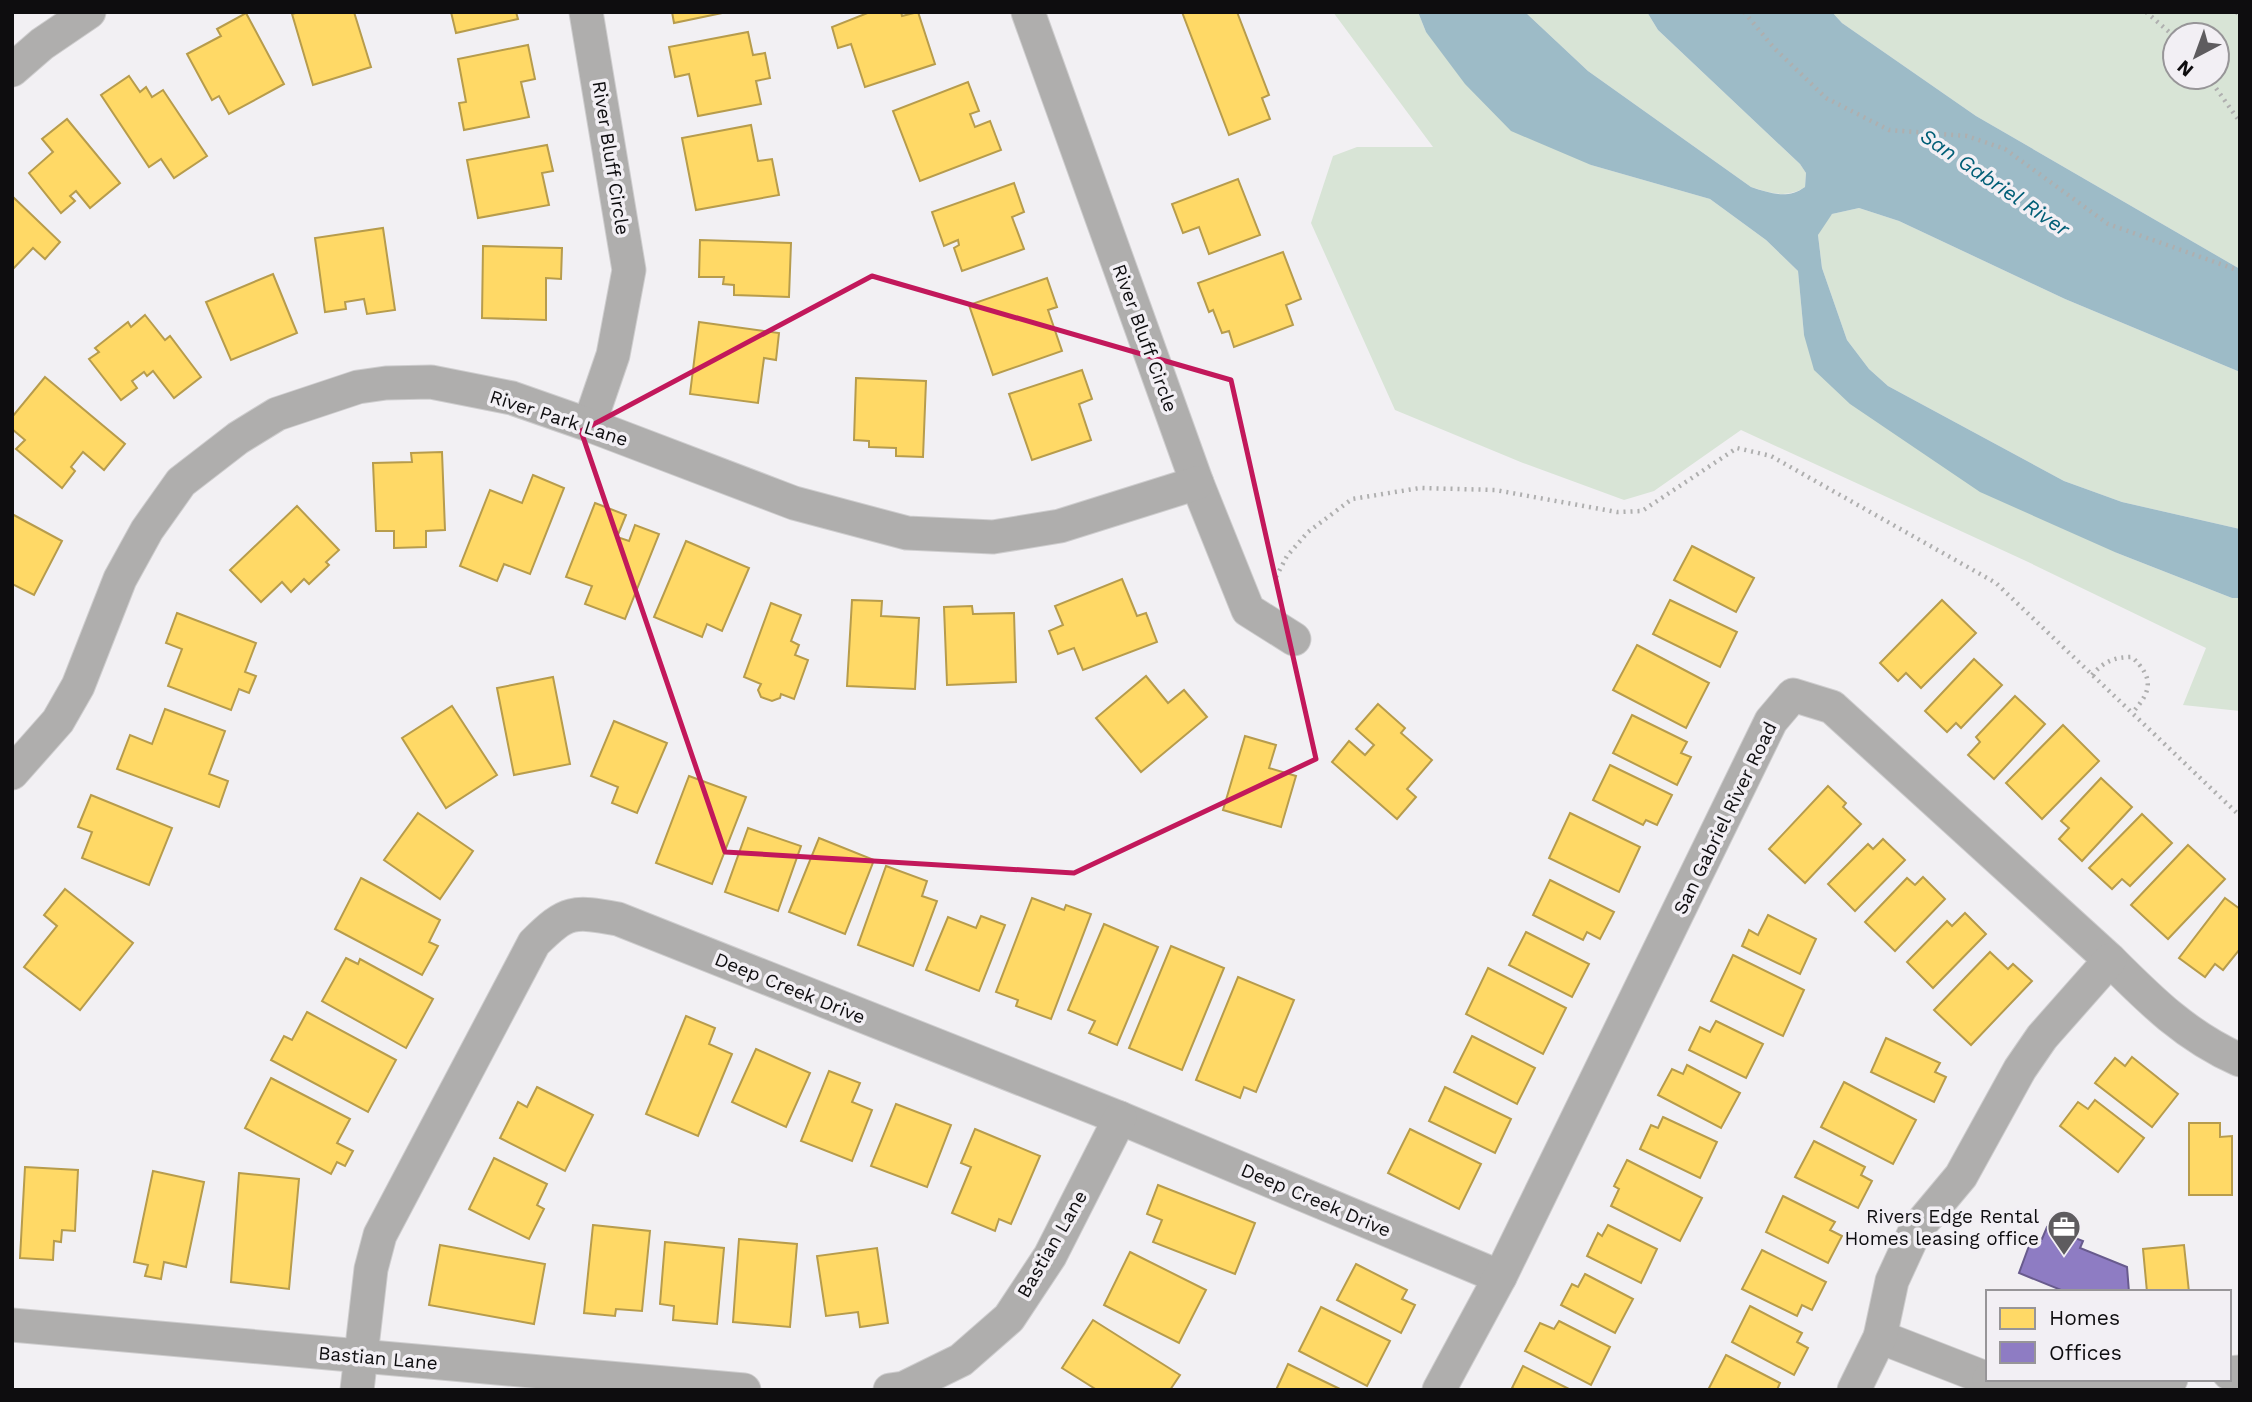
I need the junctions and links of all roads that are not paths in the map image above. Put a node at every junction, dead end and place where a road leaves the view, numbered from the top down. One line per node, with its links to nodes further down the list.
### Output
1 (89, 12): 4 (street)
2 (586, 12): 5 (street, River Bluff Circle)
3 (1028, 12): 6 (street, River Bluff Circle)
4 (12, 70)
5 (589, 425): 6 (street, River Park Lane); 8 (street, River Park Lane)
6 (1197, 483): 7 (street, River Bluff Circle)
7 (1294, 639)
8 (12, 773)
9 (2110, 960): 10 (street, San Gabriel River Road); 12 (street, San Gabriel River Road); 14 (street)
10 (2240, 1060)
11 (1120, 1118): 12 (street, Deep Creek Drive); 15 (street, Deep Creek Drive); 21 (street, Bastian Lane)
12 (1500, 1277): 22 (street, San Gabriel River Road)
13 (12, 1325): 15 (street, Bastian Lane)
14 (1880, 1337): 16 (street); 23 (street)
15 (361, 1357): 19 (street, Deep Creek Drive); 20 (street, Bastian Lane)
16 (1986, 1378)
17 (1993, 1381): 18 (street)
18 (2152, 1381)
19 (357, 1390)
20 (744, 1390)
21 (890, 1390)
22 (1439, 1390)
23 (1854, 1390)

